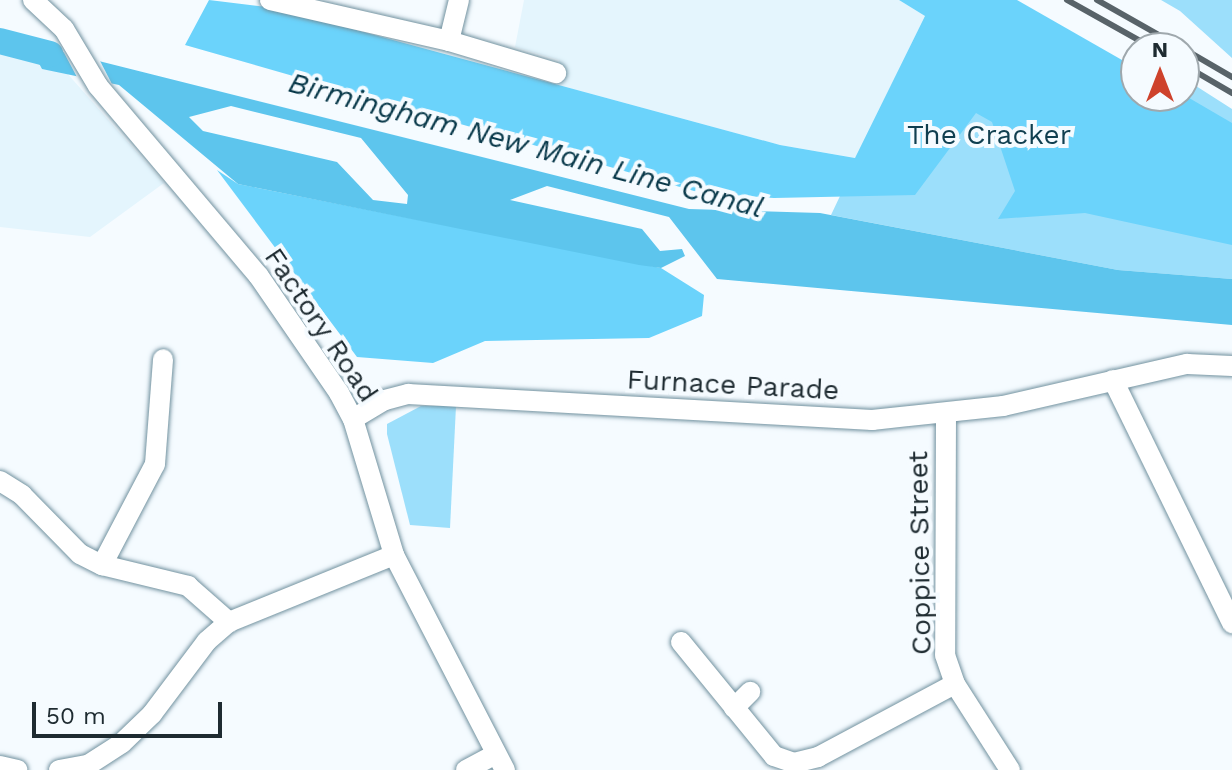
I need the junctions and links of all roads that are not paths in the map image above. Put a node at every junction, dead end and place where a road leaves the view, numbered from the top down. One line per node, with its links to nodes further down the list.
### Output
1 (33, 0): 10 (street, Factory Road)
2 (270, 0): 4 (street)
3 (459, 0): 4 (street)
4 (449, 41): 5 (street)
5 (556, 73)
6 (163, 359): 13 (street)
7 (1232, 366): 8 (street, Furnace Parade)
8 (1113, 380): 9 (street, Furnace Parade); 15 (street)
9 (946, 414): 10 (street, Furnace Parade); 17 (street, Coppice Street)
10 (353, 419): 12 (street, Factory Road)
11 (0, 481): 13 (street)
12 (394, 555): 14 (street); 20 (street, Factory Road)
13 (102, 565): 14 (street)
14 (229, 622): 23 (street)
15 (1232, 623)
16 (681, 642): 19 (street)
17 (955, 684): 19 (street); 25 (street, Coppice Street)
18 (750, 692): 19 (street)
19 (734, 708)
20 (501, 762): 24 (street)
21 (0, 766): 22 (street)
22 (18, 770)
23 (59, 770)
24 (466, 770)
25 (1010, 770)

